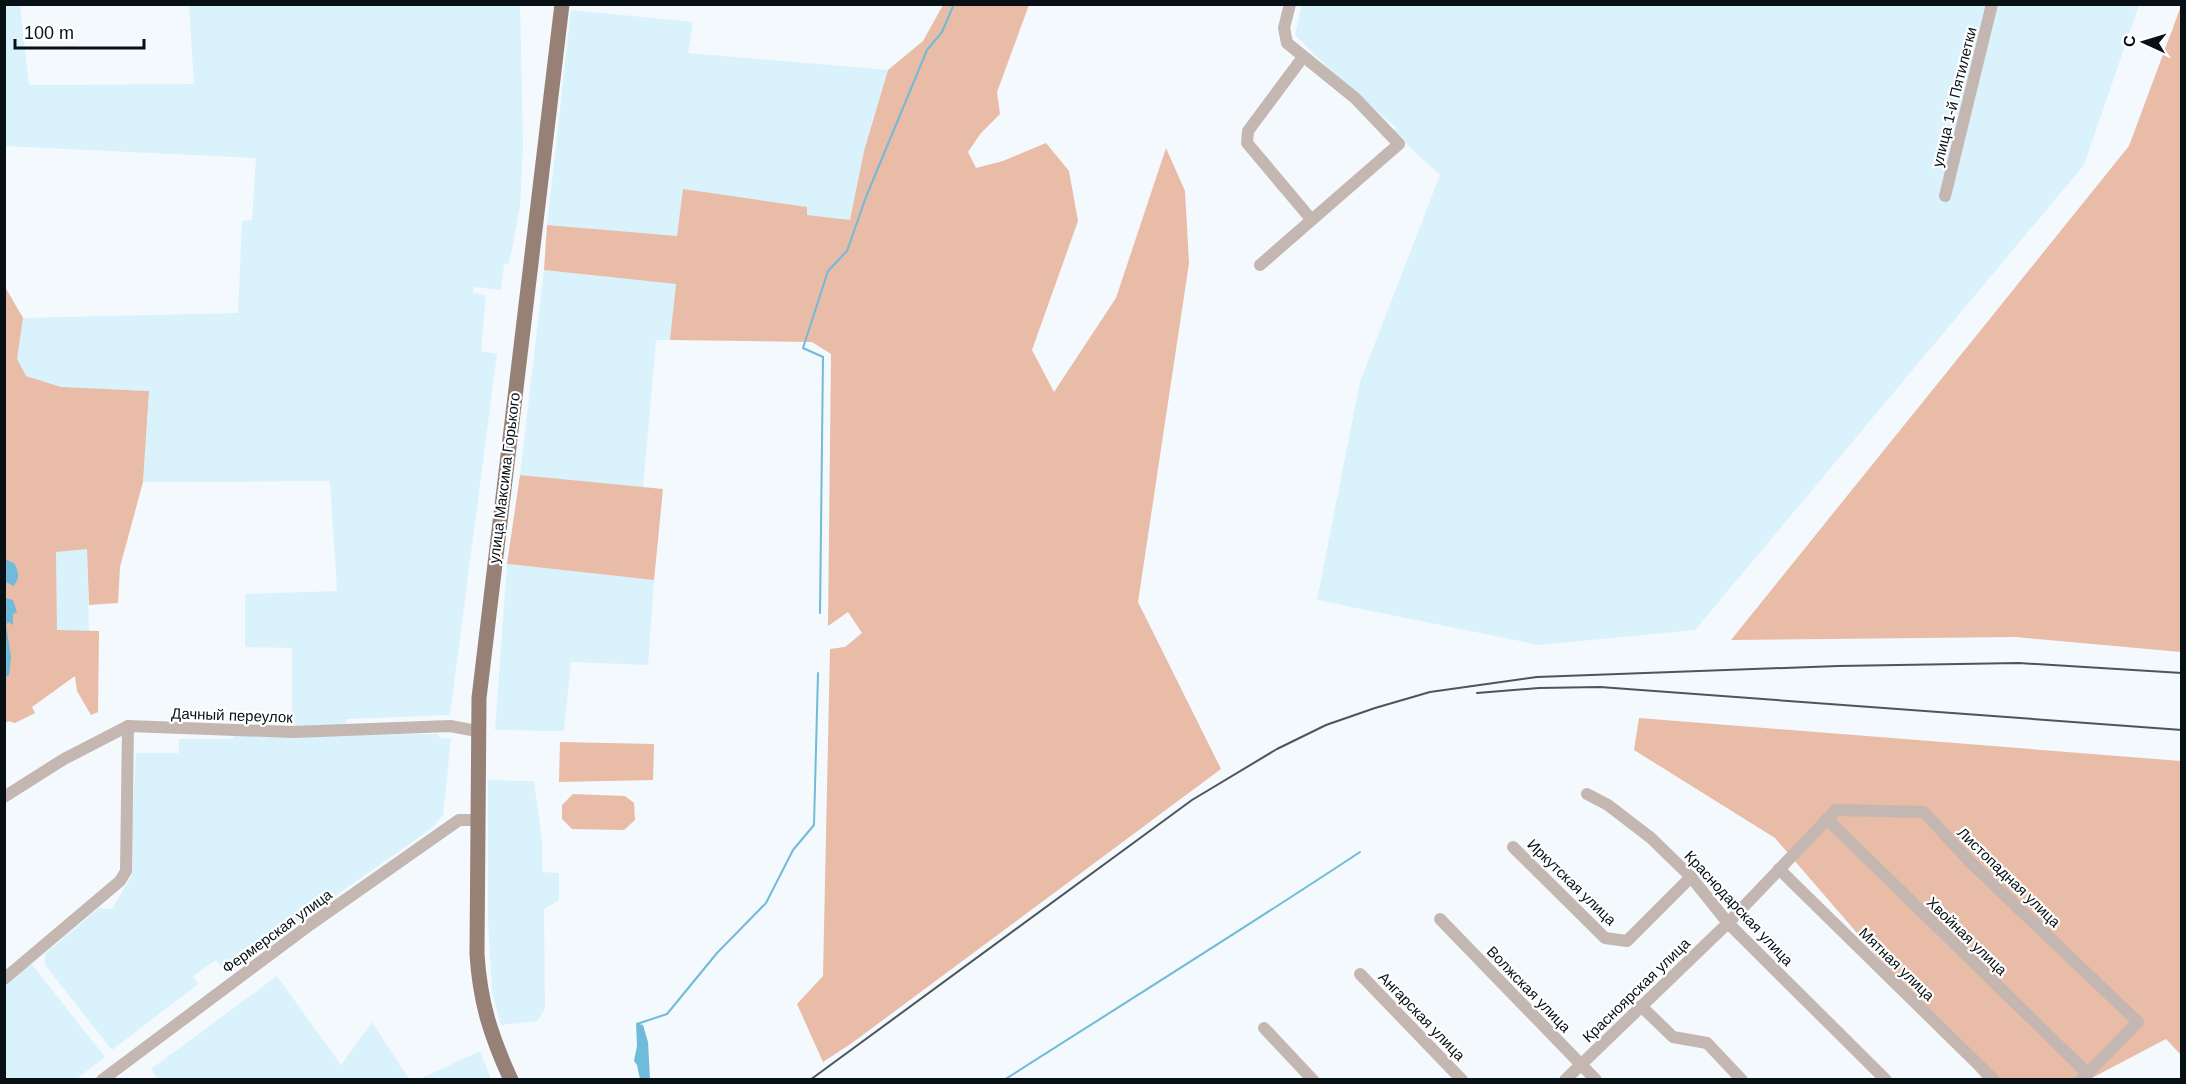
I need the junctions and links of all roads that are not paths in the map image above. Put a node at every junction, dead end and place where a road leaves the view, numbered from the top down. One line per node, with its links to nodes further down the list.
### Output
1 (562, 4): 9 (main road, улица Максима Горького)
2 (1290, 4): 4 (street)
3 (1992, 4): 5 (street, улица 1-й Пятилетки)
4 (1303, 57): 6 (street); 6 (street)
5 (1945, 196)
6 (1311, 219): 7 (street)
7 (1260, 265)
8 (128, 726): 9 (street, Дачный переулок); 11 (street, Дачный переулок); 21 (street)
9 (477, 731): 13 (main road, улица Максима Горького)
10 (1587, 794): 17 (street, Краснодарская улица)
11 (4, 797)
12 (1836, 810): 14 (street, Красноярская улица); 25 (street, Листопадная улица)
13 (477, 819): 26 (street, Фермерская улица); 27 (main road, улица Максима Горького)
14 (1827, 819): 16 (street, Красноярская улица); 25 (street, Хвойная улица)
15 (1513, 847): 17 (street, Иркутская улица)
16 (1779, 869): 19 (street, Красноярская улица); 34 (street, Мятная улица)
17 (1691, 877): 19 (street, Краснодарская улица)
18 (1440, 919): 24 (street, Волжская улица)
19 (1728, 923): 22 (street, Красноярская улица); 33 (street, Краснодарская улица)
20 (1360, 974): 29 (street, Ангарская улица)
21 (4, 979)
22 (1641, 1006): 24 (street, Красноярская улица); 32 (street)
23 (1264, 1028): 28 (street)
24 (1581, 1064): 30 (street, Красноярская улица); 31 (street, Волжская улица)
25 (2084, 1076)
26 (102, 1080)
27 (511, 1080)
28 (1313, 1080)
29 (1462, 1080)
30 (1565, 1080)
31 (1596, 1080)
32 (1743, 1080)
33 (1886, 1080)
34 (1994, 1080)

